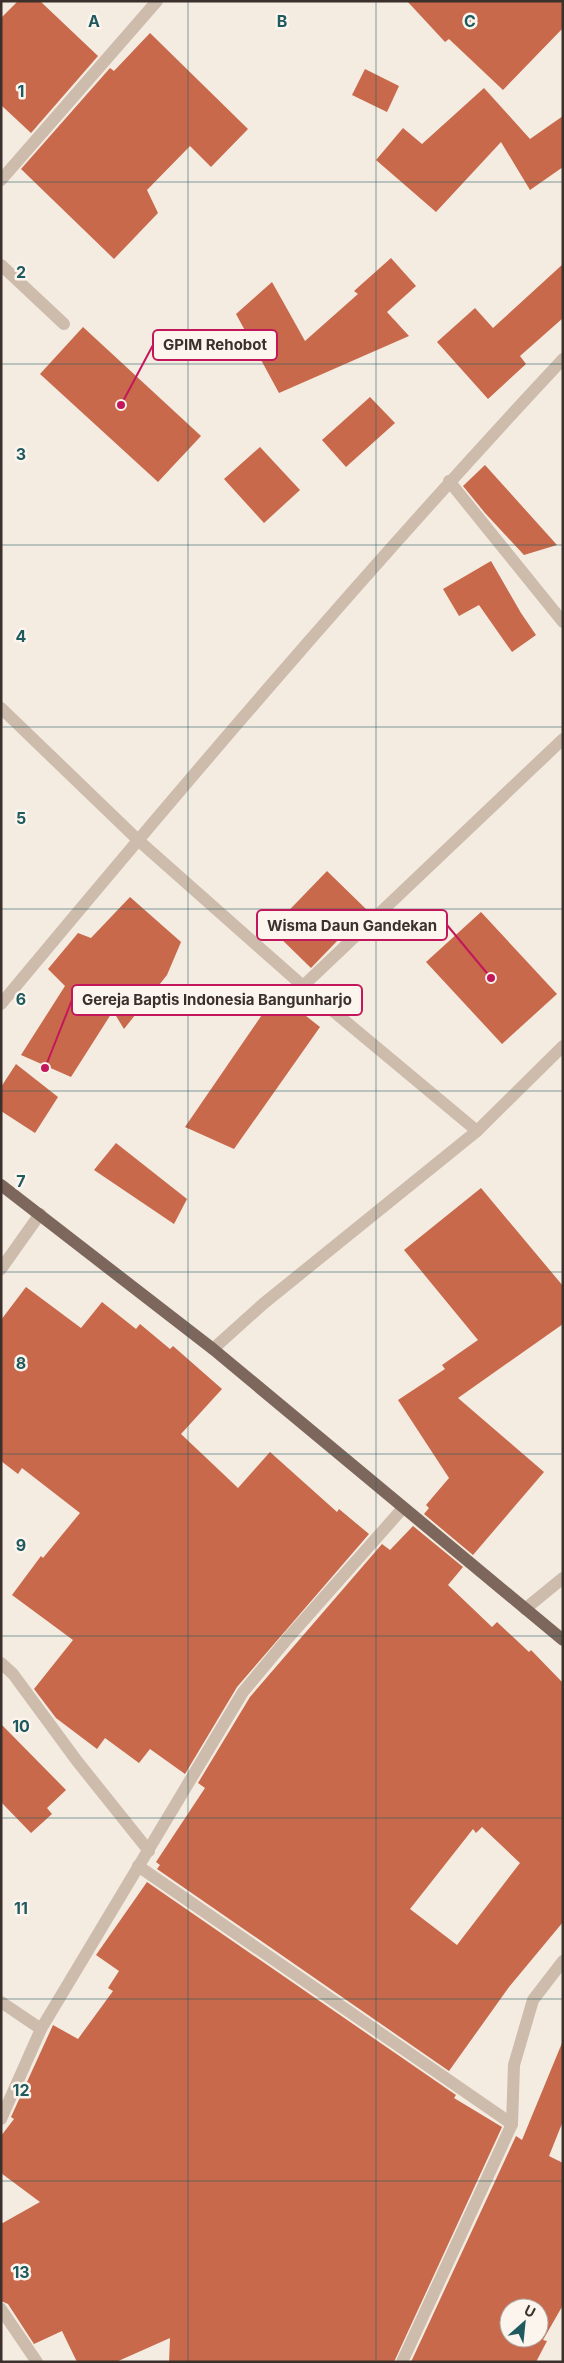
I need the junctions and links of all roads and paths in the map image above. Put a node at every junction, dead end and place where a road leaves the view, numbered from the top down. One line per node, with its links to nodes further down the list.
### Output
1 (157, 1): 2 (street)
2 (1, 180)
3 (1, 265): 4 (street)
4 (64, 324)
5 (563, 359): 6 (street)
6 (449, 481): 7 (street); 10 (street)
7 (563, 622)
8 (1, 708): 10 (street)
9 (563, 739): 11 (street)
10 (138, 840): 11 (street); 12 (street)
11 (302, 986): 14 (street)
12 (1, 1004)
13 (563, 1046): 14 (street)
14 (477, 1131): 18 (street)
15 (1, 1185): 16 (main road)
16 (40, 1214): 17 (street); 18 (main road)
17 (1, 1269)
18 (213, 1349): 19 (main road)
19 (403, 1508): 21 (main road); 24 (street)
20 (563, 1578): 21 (street)
21 (525, 1609): 22 (main road)
22 (563, 1640)
23 (1, 1663): 24 (street)
24 (149, 1851): 25 (street)
25 (138, 1866): 28 (street); 30 (street)
26 (563, 1961): 30 (street)
27 (1, 2002): 28 (street)
28 (41, 2029): 29 (street)
29 (1, 2119)
30 (512, 2124): 33 (street)
31 (1, 2309): 32 (street)
32 (36, 2362)
33 (402, 2362)

